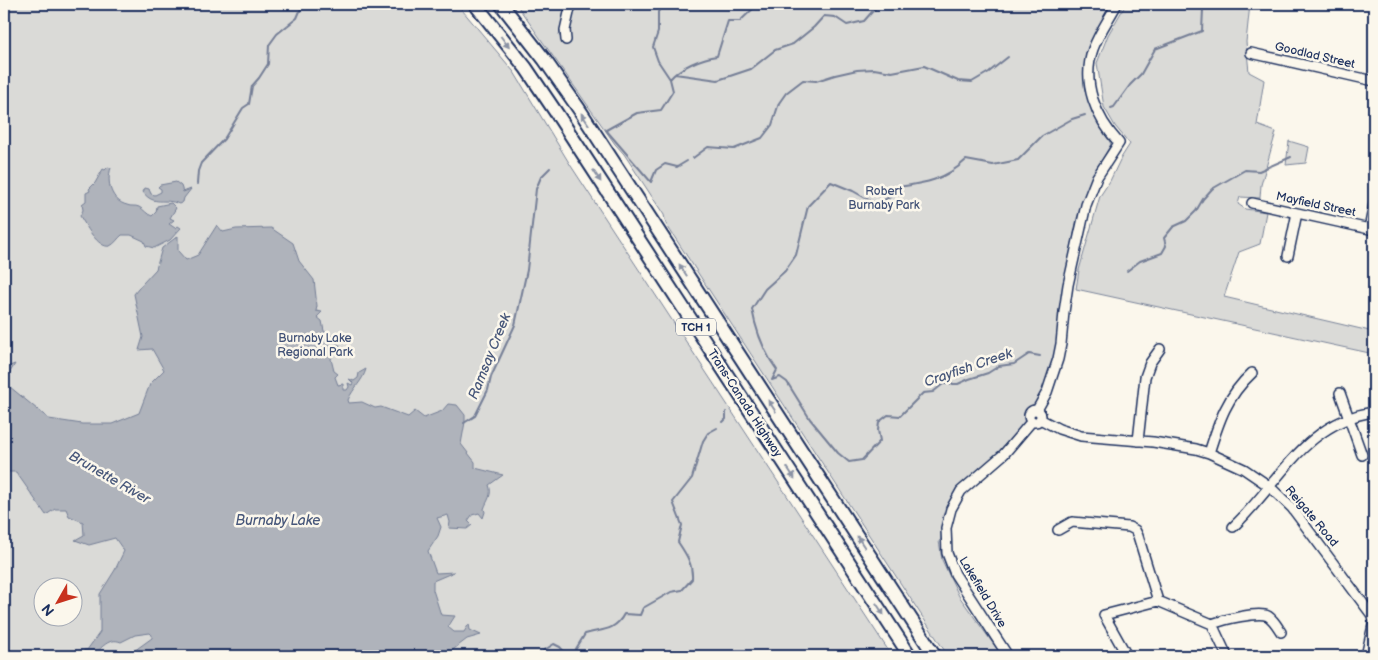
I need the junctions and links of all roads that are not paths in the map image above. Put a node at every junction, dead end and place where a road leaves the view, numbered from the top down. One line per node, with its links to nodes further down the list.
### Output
1 (475, 4): 29 (highway, Trans-Canada Highway / TCH 1, one-way to 29)
2 (501, 4): 30 (highway, Trans-Canada Highway / TCH 1, one-way to 2)
3 (571, 4): 5 (street)
4 (1117, 4): 17 (street, Lakefield Drive)
5 (566, 40)
6 (1250, 53): 7 (street, Goodlad Street)
7 (1374, 81)
8 (1252, 203): 10 (street, Mayfield Street)
9 (1374, 204): 11 (street)
10 (1297, 213): 11 (street, Mayfield Street); 12 (street)
11 (1372, 229)
12 (1288, 256)
13 (1160, 349): 19 (street)
14 (1252, 373): 20 (street)
15 (1340, 393): 18 (street)
16 (1374, 412): 18 (street)
17 (1036, 417): 19 (street, Reigate Road); 31 (street, Lakefield Drive)
18 (1348, 417): 21 (street); 22 (street)
19 (1138, 440): 20 (street, Reigate Road)
20 (1209, 453): 22 (street, Reigate Road)
21 (1362, 455)
22 (1269, 486): 23 (street); 26 (street, Reigate Road)
23 (1233, 527)
24 (1058, 530): 25 (street)
25 (1158, 601): 27 (street); 32 (street)
26 (1373, 613): 34 (street)
27 (1212, 624): 28 (street); 33 (street)
28 (1281, 632)
29 (910, 656)
30 (935, 656)
31 (1008, 656)
32 (1127, 656)
33 (1227, 656)
34 (1366, 656)

